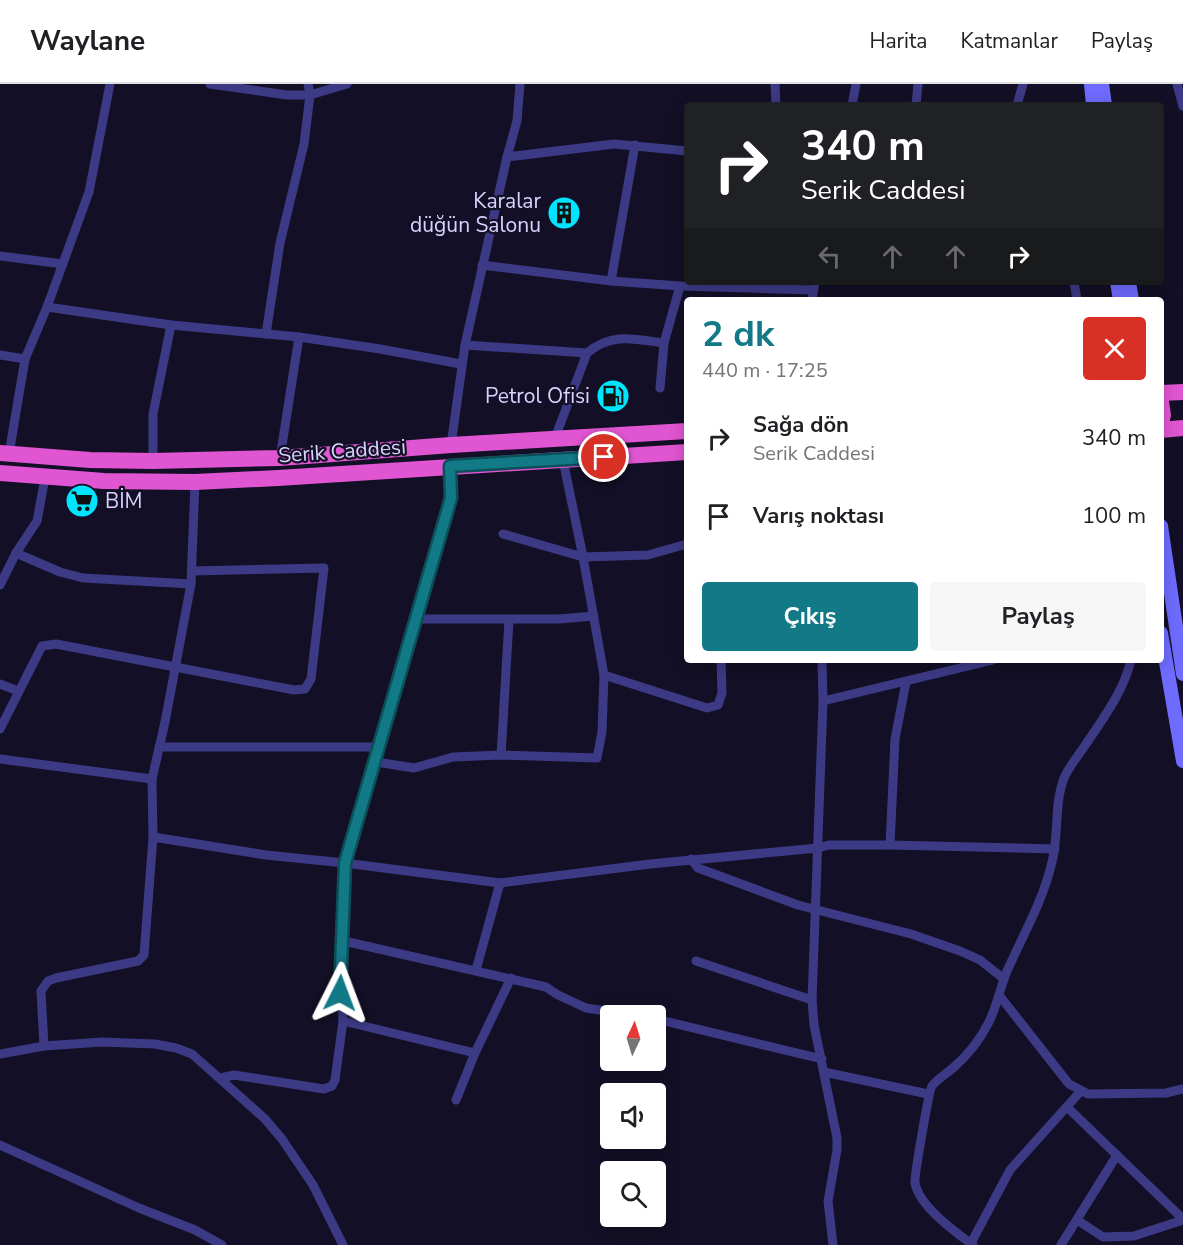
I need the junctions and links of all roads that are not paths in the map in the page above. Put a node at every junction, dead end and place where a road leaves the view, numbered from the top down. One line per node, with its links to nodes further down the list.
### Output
1 (110, 84): 25 (street)
2 (210, 84): 13 (street)
3 (308, 84): 13 (street)
4 (347, 84): 13 (street)
5 (520, 84): 23 (street)
6 (775, 84): 14 (street)
7 (856, 84): 15 (street)
8 (918, 84): 16 (street)
9 (1023, 84): 17 (street)
10 (1091, 84): 18 (main road)
11 (1102, 84): 19 (main road)
12 (1177, 84): 20 (street)
13 (310, 95): 34 (street)
14 (776, 102)
15 (853, 102)
16 (916, 102)
17 (1018, 102)
18 (1093, 102)
19 (1105, 102)
20 (1183, 106)
21 (635, 145): 22 (street); 23 (street); 27 (street)
22 (684, 152)
23 (507, 157): 26 (street)
24 (0, 256): 25 (street)
25 (63, 264): 32 (street)
26 (482, 265): 27 (street); 37 (street)
27 (611, 281): 30 (street)
28 (688, 285): 30 (street)
29 (714, 285): 31 (street)
30 (680, 286): 36 (street)
31 (813, 291)
32 (47, 307): 33 (street); 40 (street)
33 (171, 325): 34 (street); 54 (street)
34 (266, 334): 35 (street)
35 (299, 337): 41 (street); 52 (street)
36 (664, 343): 38 (street); 42 (street)
37 (465, 345): 38 (street); 41 (street)
38 (587, 353): 48 (street)
39 (0, 355): 40 (street)
40 (25, 359): 51 (street)
41 (461, 364): 49 (street)
42 (660, 388)
43 (1164, 393): 44 (highway)
44 (1183, 393)
45 (1183, 428): 46 (highway)
46 (1164, 430)
47 (684, 431): 48 (highway, Serik Caddesi)
48 (555, 438): 49 (highway, Serik Caddesi)
49 (451, 445): 52 (highway, Serik Caddesi)
50 (684, 452): 53 (highway, Serik Caddesi)
51 (5, 454): 54 (highway, Serik Caddesi)
52 (280, 458): 54 (highway, Serik Caddesi)
53 (563, 460): 55 (highway, Serik Caddesi); 63 (street)
54 (153, 461)
55 (450, 466): 58 (highway, Serik Caddesi); 68 (street)
56 (0, 473): 57 (highway, Serik Caddesi)
57 (45, 477): 58 (highway, Serik Caddesi); 62 (street)
58 (195, 482): 64 (street)
59 (503, 534): 63 (street)
60 (684, 545): 63 (street)
61 (1164, 546): 76 (main road)
62 (16, 553): 65 (street); 66 (street)
63 (583, 556): 67 (street)
64 (192, 571): 65 (street); 75 (street)
65 (191, 584): 75 (street)
66 (0, 585)
67 (594, 616): 69 (street); 77 (street)
68 (415, 619): 69 (street); 84 (street)
69 (509, 620): 85 (street)
70 (1164, 650): 87 (main road)
71 (721, 663): 77 (street)
72 (822, 663): 81 (street)
73 (981, 663): 78 (street)
74 (1130, 663): 93 (street)
75 (176, 666): 80 (street); 83 (street)
76 (1183, 674)
77 (604, 675): 85 (street)
78 (906, 682): 81 (street); 91 (street)
79 (0, 684): 80 (street)
80 (18, 691): 82 (street)
81 (823, 701): 92 (street)
82 (0, 729)
83 (159, 747): 84 (street); 89 (street)
84 (380, 747): 88 (street)
85 (501, 755): 88 (street)
86 (0, 759): 89 (street)
87 (1183, 761)
88 (376, 762): 95 (street)
89 (152, 779): 90 (street)
90 (153, 837): 95 (street); 108 (street)
91 (890, 844): 92 (street); 93 (street)
92 (818, 848): 94 (street); 97 (street)
93 (1055, 849): 102 (street)
94 (691, 859): 96 (street); 97 (street)
95 (345, 863): 96 (street); 98 (street)
96 (500, 883): 100 (street)
97 (817, 909): 102 (street); 104 (street)
98 (344, 941): 100 (street); 106 (street)
99 (696, 961): 104 (street)
100 (476, 970): 101 (street)
101 (511, 978): 105 (street); 109 (street)
102 (1004, 979): 103 (street)
103 (999, 995): 115 (street); 116 (street)
104 (813, 999): 111 (street)
105 (600, 1010)
106 (343, 1021): 109 (street); 113 (street)
107 (666, 1022): 111 (street)
108 (44, 1046): 110 (street); 113 (street)
109 (475, 1053): 117 (street)
110 (0, 1054)
111 (822, 1059): 112 (street)
112 (824, 1072): 116 (street); 127 (street)
113 (221, 1078): 126 (street)
114 (1183, 1089): 115 (street)
115 (1080, 1092): 118 (street)
116 (928, 1094): 124 (street)
117 (456, 1100)
118 (1067, 1107): 120 (street); 124 (street)
119 (0, 1145): 125 (street)
120 (1117, 1155): 121 (street); 122 (street)
121 (1183, 1219): 123 (street)
122 (1077, 1220): 123 (street); 128 (street)
123 (1136, 1241)
124 (972, 1244)
125 (222, 1245)
126 (343, 1245)
127 (833, 1245)
128 (1061, 1245)

